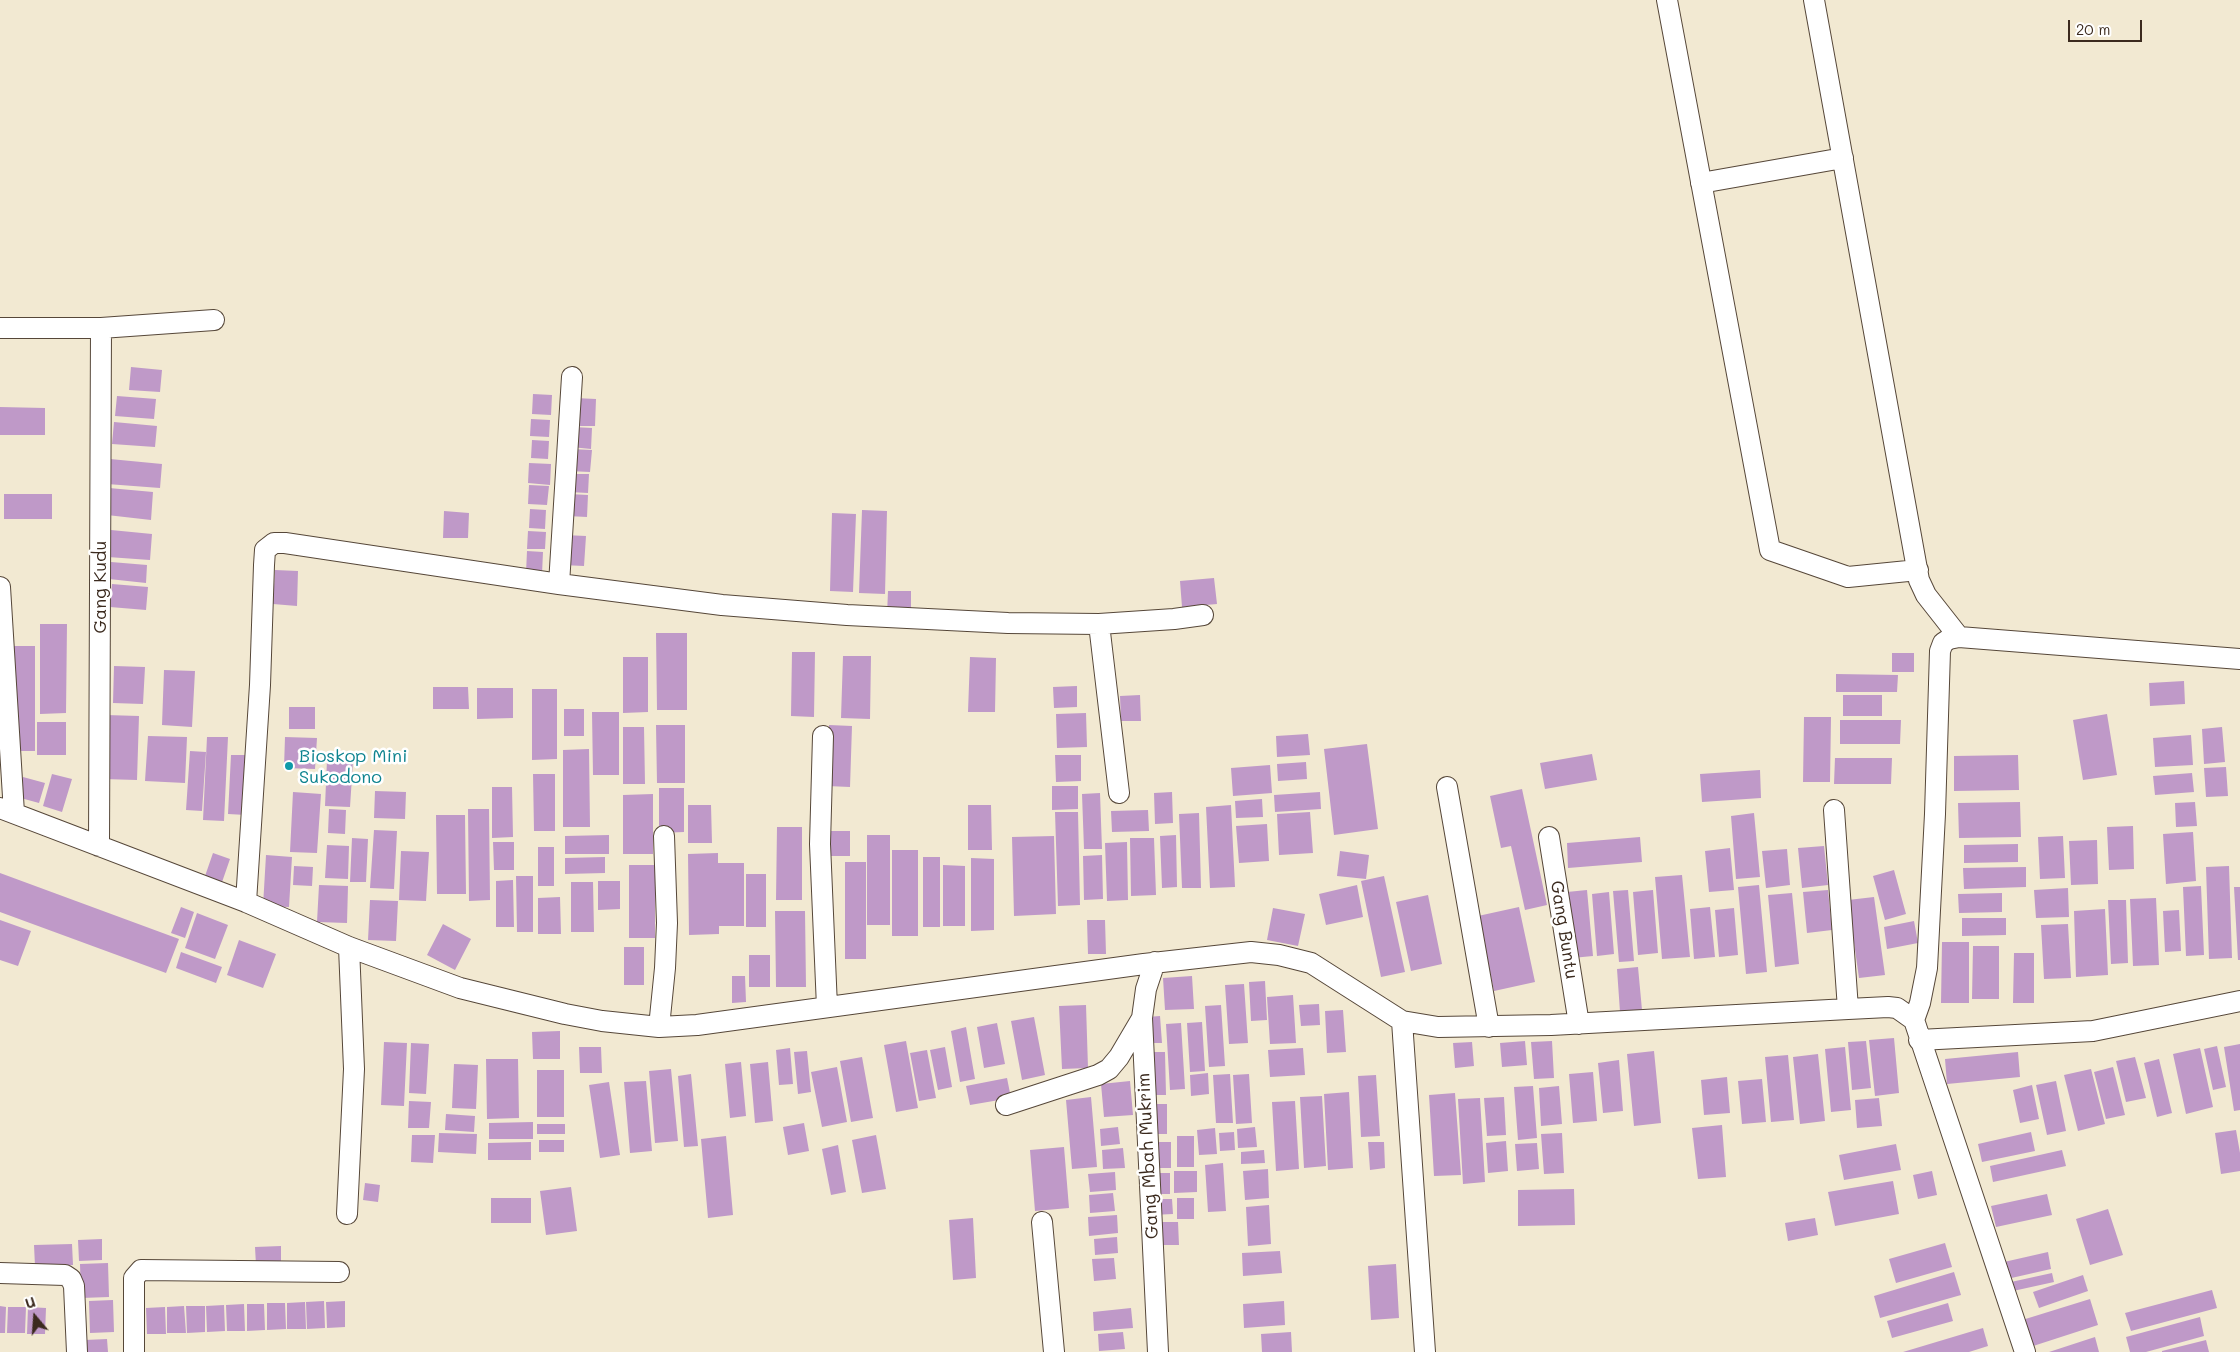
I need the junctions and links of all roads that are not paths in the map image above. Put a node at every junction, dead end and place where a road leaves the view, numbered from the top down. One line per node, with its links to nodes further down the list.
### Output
1 (1667, 0): 4 (street)
2 (1814, 0): 3 (street)
3 (1843, 158): 4 (street); 9 (street)
4 (1701, 183): 9 (street)
5 (214, 320): 7 (street)
6 (0, 328): 7 (street)
7 (101, 328): 23 (street, Gang Kudu)
8 (572, 377): 10 (street)
9 (1918, 570): 14 (street)
10 (559, 584): 13 (street); 24 (street)
11 (0, 587): 19 (street)
12 (1203, 615): 13 (street)
13 (1099, 624): 18 (street)
14 (1959, 637): 15 (street); 31 (street)
15 (2240, 659)
16 (823, 736): 28 (street)
17 (1447, 787): 34 (street)
18 (1119, 794)
19 (7, 810): 23 (street)
20 (1834, 810): 29 (street)
21 (664, 836): 35 (street)
22 (1549, 837): 33 (street, Gang Buntu)
23 (99, 846): 24 (street)
24 (246, 902): 25 (street)
25 (349, 947): 35 (street); 38 (street)
26 (1155, 962): 28 (street); 30 (street, Gang Mbah Mukrim); 32 (street)
27 (2240, 1001): 36 (street)
28 (827, 1007): 35 (street)
29 (1848, 1009): 31 (street); 33 (street)
30 (1142, 1018): 37 (street); 45 (street, Gang Mbah Mukrim)
31 (1914, 1020): 36 (street)
32 (1408, 1023): 34 (street); 46 (street)
33 (1579, 1024): 34 (street)
34 (1489, 1026)
35 (658, 1027)
36 (1919, 1040): 47 (street)
37 (1006, 1105)
38 (347, 1214)
39 (1042, 1222): 44 (street)
40 (0, 1272): 42 (street)
41 (338, 1272): 43 (street)
42 (77, 1352)
43 (134, 1352)
44 (1054, 1352)
45 (1158, 1352)
46 (1425, 1352)
47 (2025, 1352)

